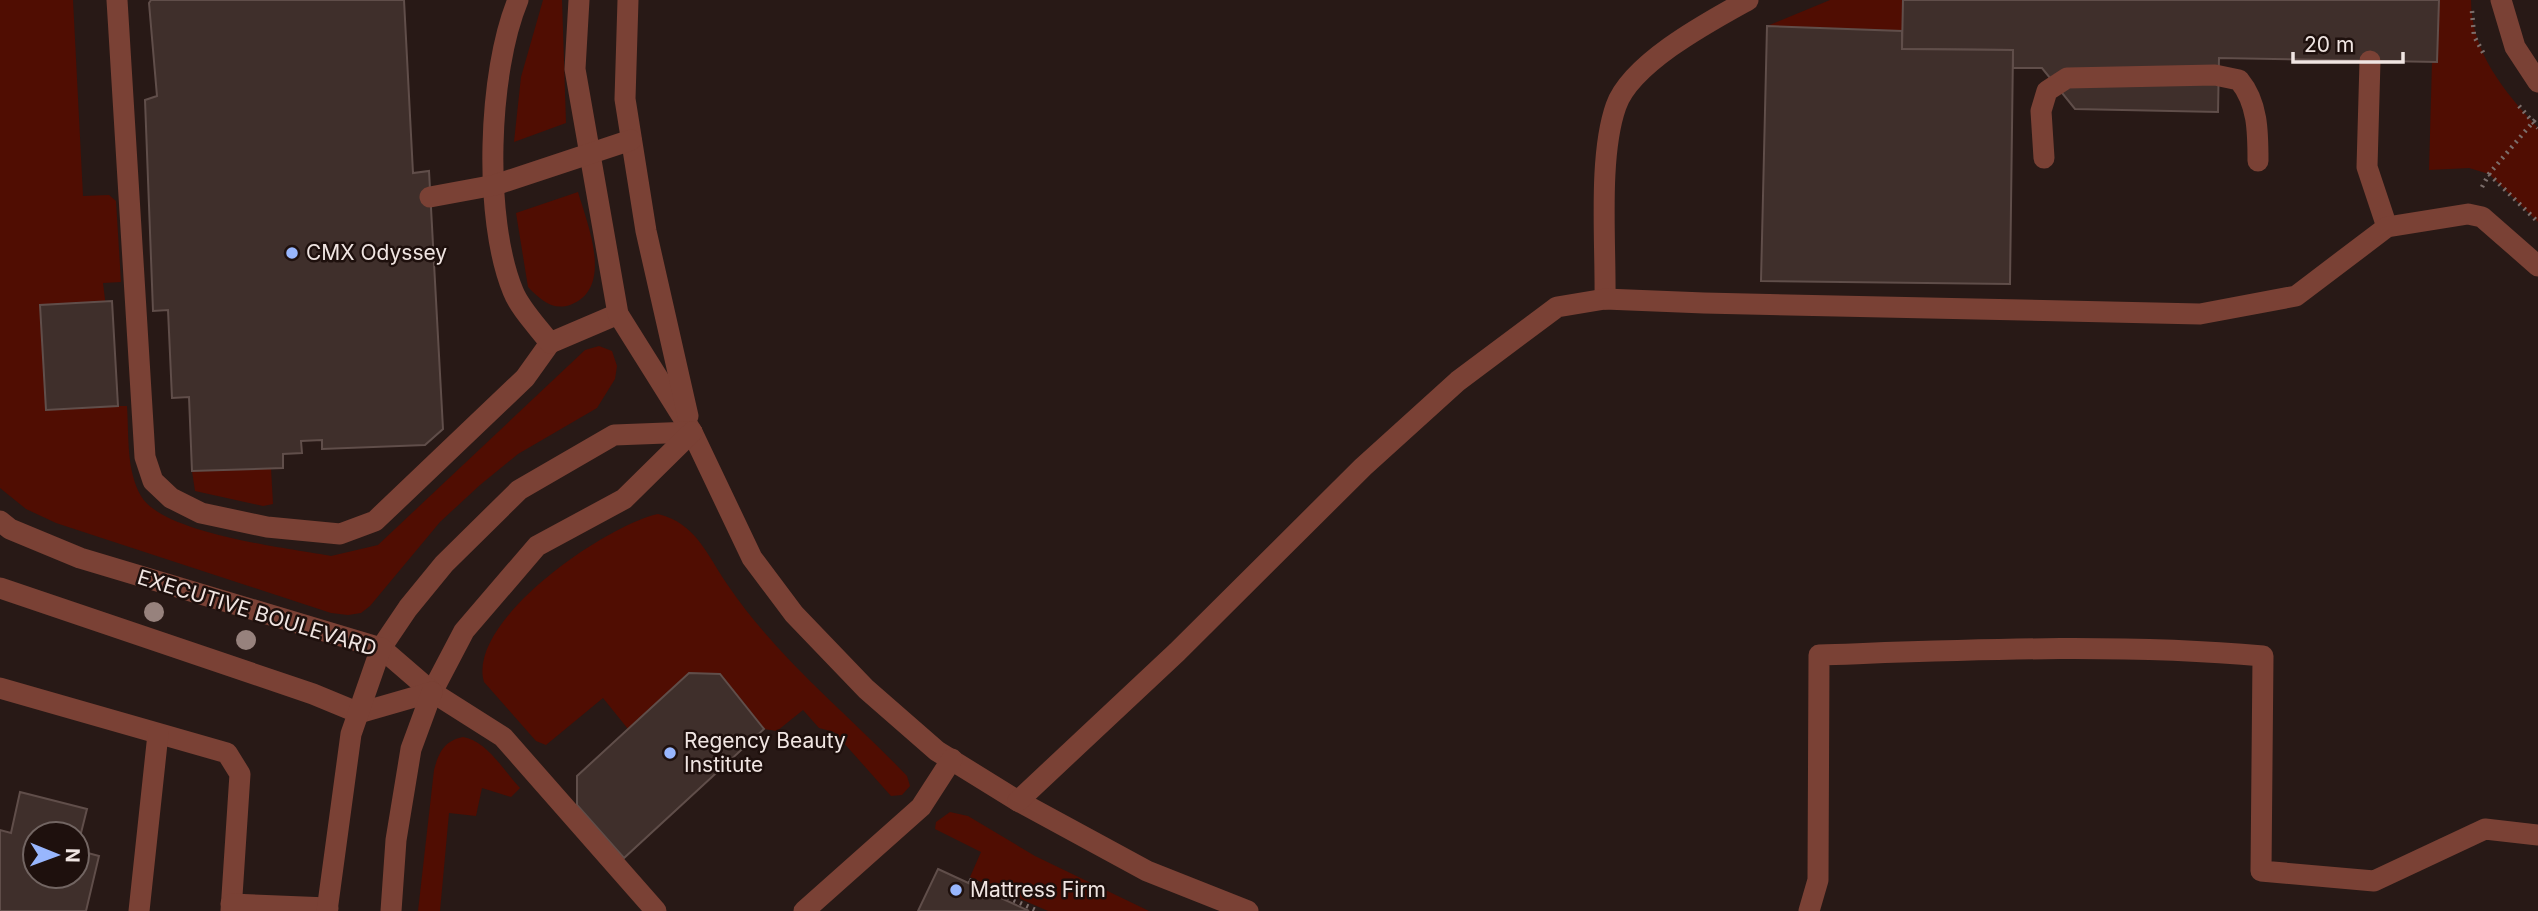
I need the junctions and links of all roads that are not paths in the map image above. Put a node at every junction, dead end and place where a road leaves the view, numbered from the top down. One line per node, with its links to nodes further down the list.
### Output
1 (117, 0): 19 (street)
2 (518, 0): 13 (street)
3 (579, 0): 10 (street)
4 (628, 0): 9 (street)
5 (1748, 0): 17 (street)
6 (2501, 0): 8 (street)
7 (2370, 61): 15 (street)
8 (2538, 82)
9 (631, 140): 10 (street); 20 (street)
10 (590, 154): 13 (street); 18 (street)
11 (2044, 158): 12 (street)
12 (2258, 161)
13 (495, 185): 14 (street); 19 (street)
14 (430, 197)
15 (2388, 228): 16 (street); 17 (street)
16 (2538, 266)
17 (1605, 299): 29 (street)
18 (618, 314): 19 (street); 20 (street)
19 (550, 343)
20 (691, 432): 23 (street); 25 (street); 28 (street)
21 (0, 521): 23 (street, EXECUTIVE BOULEVARD)
22 (0, 588): 26 (street)
23 (381, 648): 25 (street, EXECUTIVE BOULEVARD); 26 (street)
24 (0, 688): 27 (street)
25 (432, 692): 26 (street); 34 (street); 35 (street, EXECUTIVE BOULEVARD)
26 (359, 713): 32 (street)
27 (158, 734): 31 (street); 33 (street)
28 (952, 760): 29 (street); 36 (street)
29 (1018, 801): 37 (street)
30 (2538, 835): 38 (street)
31 (231, 908): 32 (street)
32 (328, 909)
33 (139, 911)
34 (391, 911)
35 (656, 911)
36 (804, 911)
37 (1248, 911)
38 (1809, 911)

